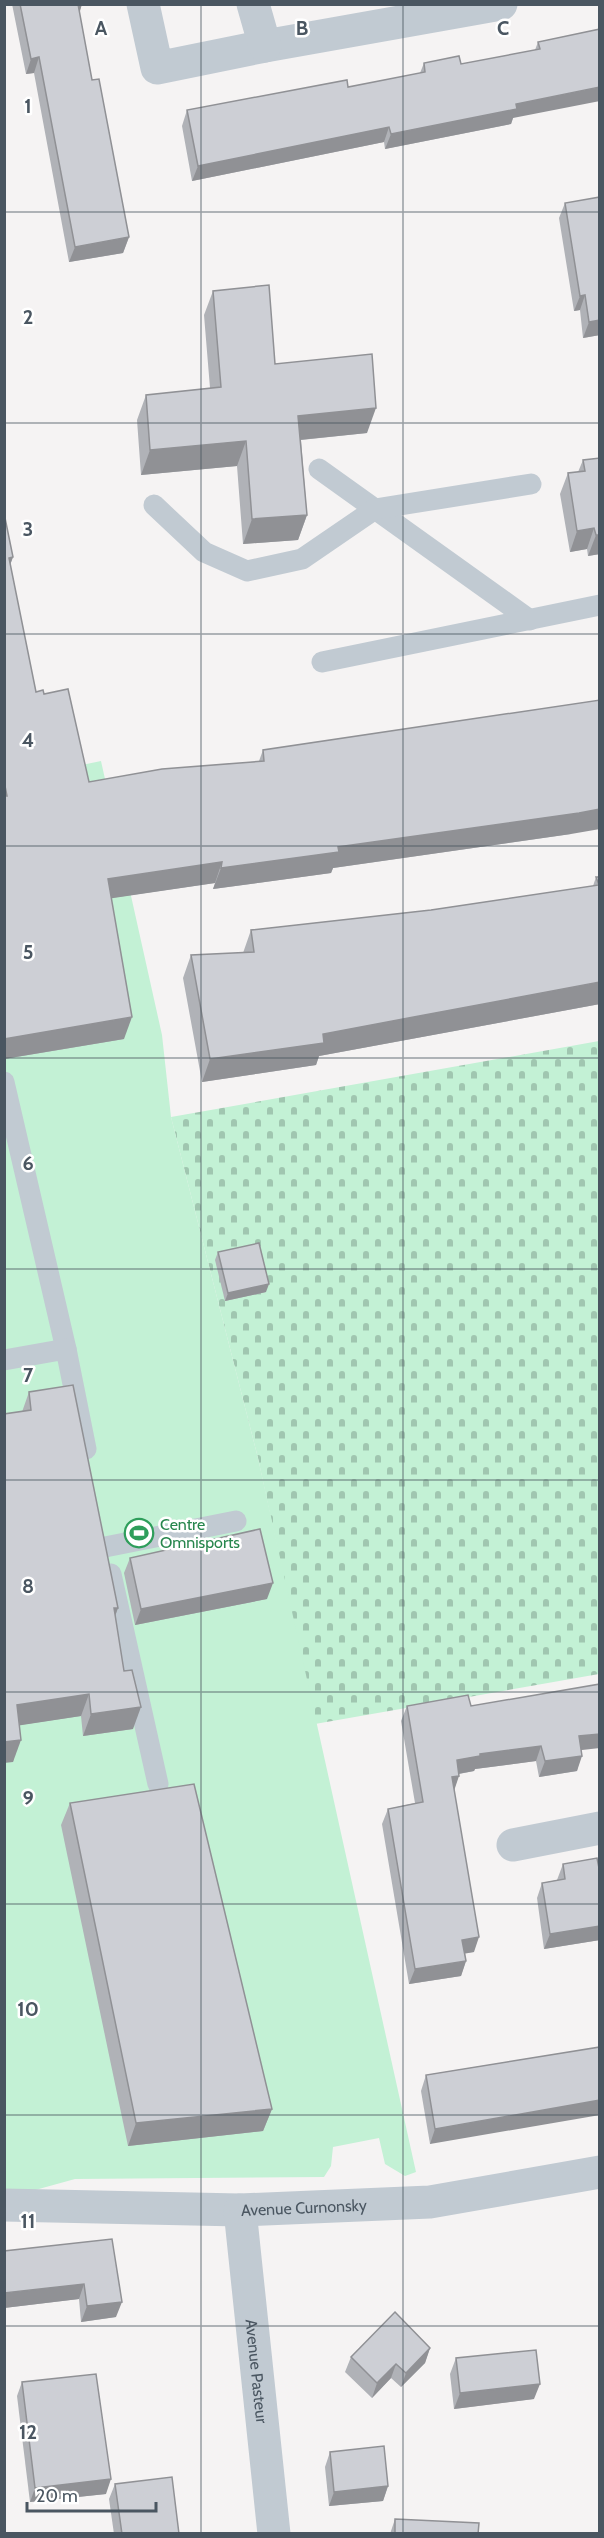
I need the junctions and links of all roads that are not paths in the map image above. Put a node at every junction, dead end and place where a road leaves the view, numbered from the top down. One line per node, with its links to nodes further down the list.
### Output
1 (143, 4): 4 (street)
2 (253, 4): 4 (street)
3 (501, 4): 4 (street)
4 (265, 46)
5 (319, 469): 8 (lane)
6 (531, 484): 8 (lane)
7 (154, 505): 8 (lane)
8 (375, 509): 10 (lane)
9 (600, 606): 10 (lane)
10 (530, 620): 11 (lane)
11 (322, 662)
12 (4, 1082): 13 (lane)
13 (66, 1349): 14 (lane); 15 (lane)
14 (4, 1360)
15 (89, 1466)
16 (236, 1521): 18 (lane)
17 (100, 1524): 18 (lane)
18 (105, 1547): 19 (lane)
19 (158, 1784)
20 (600, 1828): 21 (street)
21 (513, 1845)
22 (600, 2172): 24 (street, Avenue Curnonsky)
23 (4, 2205): 24 (street, Avenue Curnonsky)
24 (240, 2210): 25 (street, Avenue Pasteur)
25 (274, 2534)

